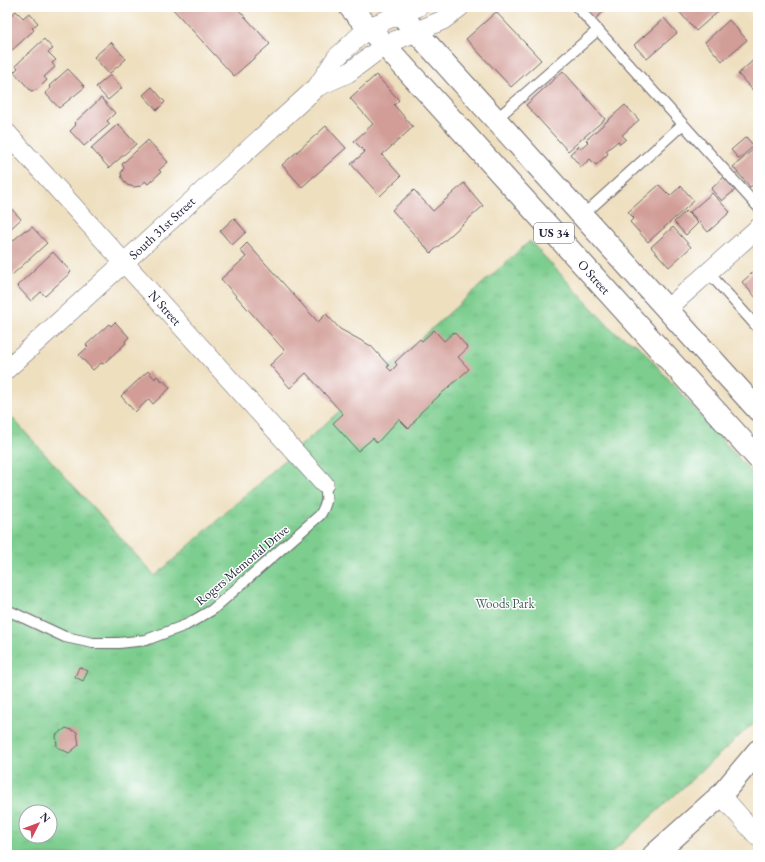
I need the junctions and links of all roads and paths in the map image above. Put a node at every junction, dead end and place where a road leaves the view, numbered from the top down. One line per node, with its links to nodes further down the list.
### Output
1 (350, 7): 5 (main road, O Street / US 34)
2 (460, 7): 7 (street, South 31st Street)
3 (577, 7): 6 (lane)
4 (404, 9): 5 (street, South 31st Street); 7 (main road, US 34)
5 (369, 27): 8 (main road, O Street / US 34); 9 (street, South 31st Street)
6 (598, 30): 10 (lane); 11 (lane)
7 (416, 32): 8 (street, South 31st Street); 10 (main road, US 34)
8 (385, 45): 9 (street, South 31st Street); 22 (main road, O Street / US 34)
9 (317, 87): 16 (street, South 31st Street)
10 (496, 120): 14 (main road, US 34)
11 (682, 124): 13 (lane); 14 (lane)
12 (7, 133): 16 (street, N Street)
13 (758, 207)
14 (582, 216): 18 (main road, US 34)
15 (758, 228): 17 (street)
16 (124, 263): 20 (street, South 31st Street); 23 (street, N Street)
17 (708, 272): 18 (street); 19 (lane)
18 (667, 309): 21 (main road, US 34)
19 (758, 328)
20 (7, 369)
21 (758, 410)
22 (758, 458)
23 (324, 484): 24 (lane, Rogers Memorial Drive)
24 (7, 610)
25 (758, 751): 27 (main road)
26 (758, 774): 27 (main road)
27 (721, 795): 28 (street); 29 (main road)
28 (758, 837)
29 (654, 855)

